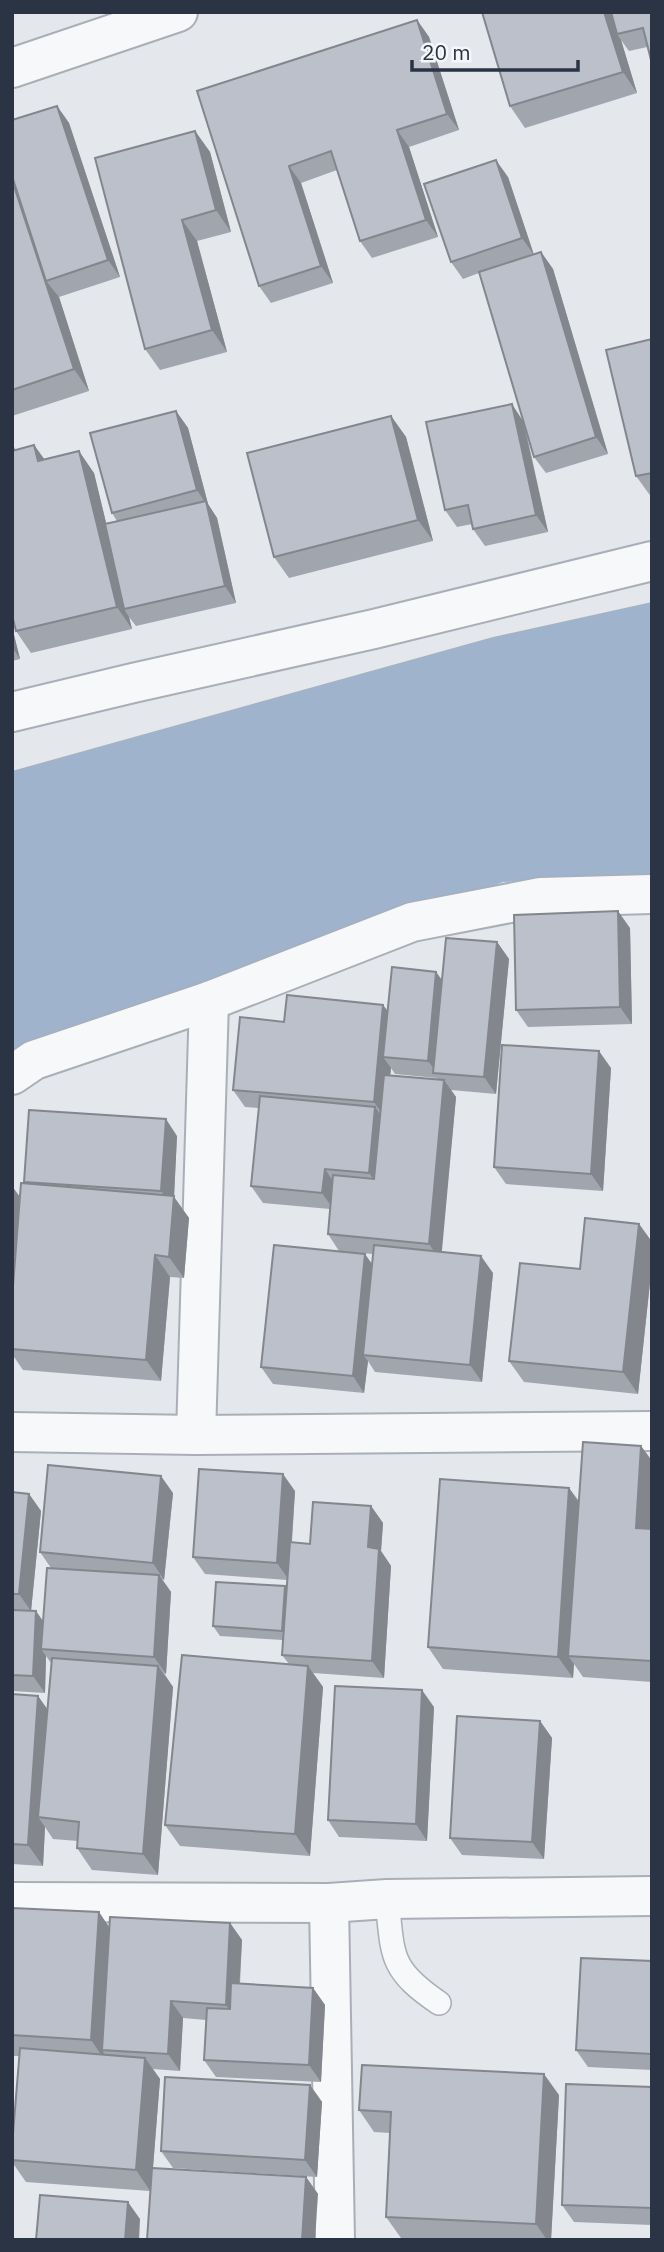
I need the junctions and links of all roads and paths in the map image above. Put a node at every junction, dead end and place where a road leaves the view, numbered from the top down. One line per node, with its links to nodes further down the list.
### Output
1 (178, 12): 2 (street)
2 (12, 68)
3 (652, 561): 4 (street)
4 (12, 712)
5 (652, 894): 6 (street)
6 (209, 1001): 7 (street); 10 (street)
7 (12, 1075)
8 (652, 1431): 10 (street)
9 (12, 1432): 10 (street)
10 (196, 1435)
11 (652, 1896): 12 (street)
12 (387, 1899): 14 (street); 15 (lane)
13 (12, 1902): 14 (street)
14 (329, 1903): 16 (street)
15 (439, 2003)
16 (335, 2240)

